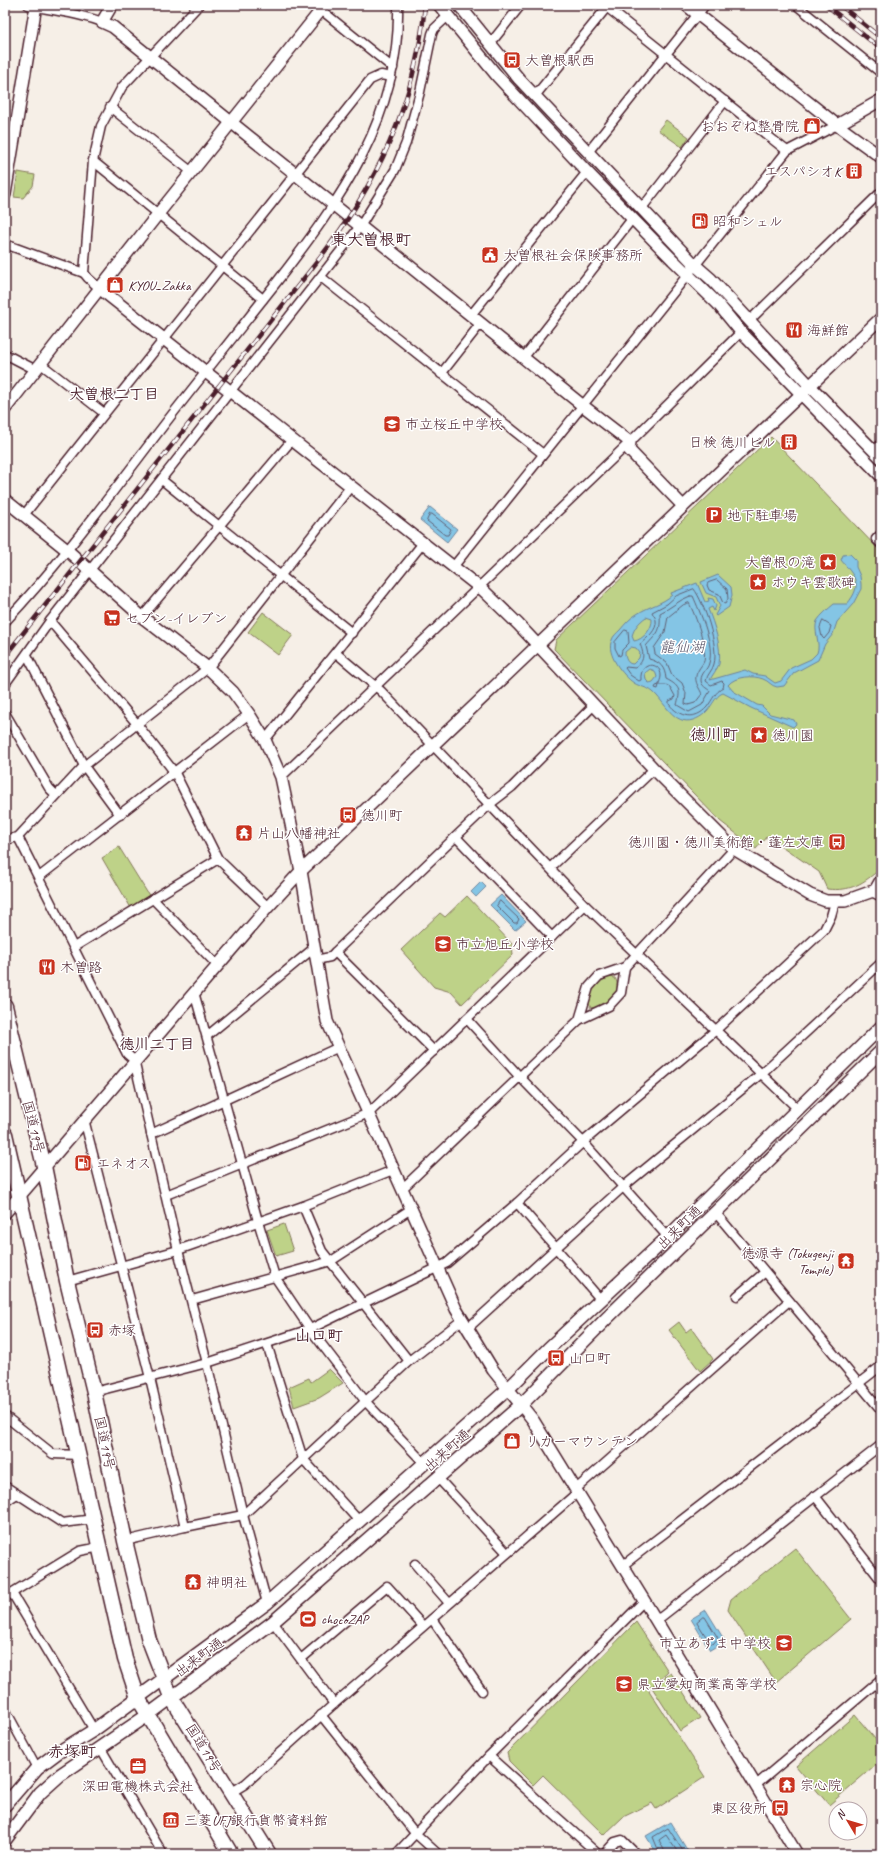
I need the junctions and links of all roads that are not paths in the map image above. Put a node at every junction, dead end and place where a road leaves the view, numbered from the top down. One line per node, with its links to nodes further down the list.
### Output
1 (198, 5): 18 (street)
2 (398, 5): 19 (street)
3 (439, 5): 14 (street)
4 (459, 5): 16 (street)
5 (521, 5): 16 (street)
6 (686, 5): 13 (street)
7 (705, 5): 13 (street)
8 (796, 5): 20 (street)
9 (33, 6): 15 (street); 36 (street)
10 (113, 6): 15 (street)
11 (605, 6): 17 (street); 22 (street)
12 (321, 7): 19 (street); 26 (street)
13 (698, 14): 17 (street); 27 (street)
14 (448, 16): 34 (street); 41 (street)
15 (102, 22): 18 (street)
16 (490, 44): 22 (street)
17 (666, 54): 24 (street); 28 (street)
18 (150, 57): 25 (street); 26 (street)
19 (393, 68): 21 (street)
20 (881, 73)
21 (391, 77): 33 (street); 37 (street)
22 (535, 96): 28 (street)
23 (881, 100): 27 (street)
24 (725, 101): 29 (street); 38 (street)
25 (110, 107): 31 (street); 32 (street)
26 (232, 122): 32 (street); 33 (street)
27 (837, 125): 29 (street); 30 (street)
28 (589, 151): 38 (street)
29 (786, 151): 43 (street)
30 (881, 158)
31 (93, 161): 39 (street); 45 (street)
32 (192, 172): 39 (street)
33 (296, 172): 37 (street); 44 (street)
34 (587, 172): 40 (street); 50 (street)
35 (881, 192): 52 (street)
36 (5, 194)
37 (334, 204): 41 (street); 49 (street)
38 (642, 208): 43 (street)
39 (158, 214): 44 (street); 48 (street)
40 (632, 219): 46 (street); 57 (street)
41 (361, 225): 47 (street); 50 (street)
42 (5, 244): 45 (street)
43 (695, 265): 46 (street); 52 (street)
44 (222, 266): 49 (street); 55 (street)
45 (84, 273): 48 (street)
46 (688, 274): 54 (street); 64 (street)
47 (321, 277): 60 (street); 62 (street)
48 (99, 288): 55 (street); 58 (street)
49 (264, 299): 59 (street)
50 (472, 315): 53 (street)
51 (881, 318): 61 (street)
52 (750, 320): 61 (street)
53 (481, 323): 57 (street); 60 (street)
54 (741, 332): 63 (street); 68 (street)
55 (163, 339): 59 (street); 66 (street)
56 (5, 354): 58 (street)
57 (524, 357): 64 (street)
58 (39, 367): 65 (street); 66 (street)
59 (205, 373): 62 (street); 81 (street)
60 (441, 374): 70 (street)
61 (810, 386): 63 (street); 69 (street)
62 (231, 392): 67 (street); 72 (street)
63 (800, 394): 71 (street); 75 (street)
64 (582, 405): 68 (street); 70 (street)
65 (5, 409)
66 (104, 413): 76 (street)
67 (292, 440): 73 (street); 77 (street)
68 (630, 442): 75 (street); 85 (street)
69 (879, 451)
70 (543, 454): 82 (street)
71 (881, 476)
72 (162, 480): 77 (street); 83 (street)
73 (351, 486): 79 (street); 84 (street)
74 (5, 500): 76 (street)
75 (683, 506): 90 (street)
76 (24, 516): 81 (street)
77 (219, 526): 84 (street); 86 (street)
78 (881, 534): 80 (street)
79 (423, 543): 82 (street); 89 (street)
80 (881, 544)
81 (67, 550): 83 (street); 88 (street)
82 (453, 567): 85 (street)
83 (90, 571): 86 (street); 87 (street)
84 (281, 576): 89 (street); 93 (street)
85 (478, 586): 90 (street); 95 (street)
86 (142, 617): 93 (street)
87 (50, 621): 92 (street); 99 (street)
88 (5, 622)
89 (352, 633): 91 (street)
90 (537, 645): 96 (street); 101 (street)
91 (336, 653): 95 (street); 100 (street)
92 (27, 655): 94 (street); 102 (street)
93 (208, 668): 98 (street); 99 (street)
94 (5, 684)
95 (376, 686): 101 (street); 105 (street)
96 (593, 706): 103 (street); 107 (street)
97 (5, 713): 106 (street)
98 (250, 714): 100 (street); 104 (street)
99 (137, 724): 102 (street); 104 (street)
100 (265, 740): 105 (street)
101 (432, 744): 107 (street); 115 (street)
102 (84, 766): 106 (street); 108 (street)
103 (654, 769): 112 (street); 114 (street)
104 (175, 773): 108 (street); 113 (street)
105 (281, 777): 115 (street)
106 (56, 796): 110 (street)
107 (490, 804): 109 (street); 114 (street)
108 (120, 815): 116 (street)
109 (456, 837): 123 (street); 126 (street)
110 (18, 838): 111 (street); 116 (street)
111 (5, 840)
112 (734, 849): 120 (street); 127 (street)
113 (218, 859): 119 (street); 122 (street)
114 (550, 868): 121 (street)
115 (301, 871): 122 (street); 125 (street)
116 (39, 877): 124 (street)
117 (881, 877): 118 (street)
118 (877, 893): 120 (street)
119 (152, 899): 124 (street); 130 (street)
120 (835, 902): 137 (street)
121 (585, 905): 123 (street); 127 (street)
122 (268, 907): 130 (street)
123 (552, 937): 134 (street)
124 (74, 947): 142 (street)
125 (314, 948): 128 (street); 138 (street)
126 (335, 952): 128 (street); 140 (street)
127 (635, 955): 131 (street); 137 (street)
128 (316, 960): 139 (street)
129 (881, 963): 143 (street)
130 (217, 965): 132 (street)
131 (624, 967): 135 (street); 135 (street)
132 (194, 992): 138 (street); 142 (street)
133 (5, 1006): 153 (highway, 国道19号)
134 (467, 1019): 140 (street); 144 (street)
135 (579, 1020): 144 (street)
136 (881, 1026): 146 (main road, 出来町通)
137 (716, 1030): 143 (street); 151 (street)
138 (207, 1036): 145 (street)
139 (340, 1047): 145 (street); 147 (street)
140 (434, 1051): 147 (street)
141 (880, 1054): 162 (main road, 出来町通)
142 (134, 1060): 148 (street); 150 (street)
143 (762, 1073): 146 (street); 155 (street)
144 (519, 1076): 151 (street); 156 (street)
145 (224, 1101): 150 (street); 152 (street)
146 (798, 1109): 165 (main road, 出来町通)
147 (369, 1113): 152 (street); 154 (street)
148 (84, 1119): 153 (street); 169 (street)
149 (5, 1134): 158 (highway, 国道19号)
150 (150, 1134): 157 (street)
151 (583, 1142): 155 (street); 159 (street)
152 (242, 1165): 157 (street); 164 (street)
153 (44, 1166): 158 (street); 173 (highway, 国道19号)
154 (393, 1170): 156 (street); 160 (street)
155 (623, 1187): 165 (street); 167 (street)
156 (403, 1188): 161 (street)
157 (166, 1195): 166 (street)
158 (19, 1196): 163 (street); 194 (highway, 国道19号)
159 (517, 1203): 167 (street); 170 (street)
160 (303, 1206): 164 (street); 168 (street)
161 (411, 1209): 168 (street); 170 (street)
162 (715, 1212): 171 (street); 190 (main road, 出来町通)
163 (5, 1213)
164 (258, 1221): 166 (street); 172 (street)
165 (668, 1237): 176 (main road, 出来町通)
166 (178, 1250): 169 (street); 175 (street)
167 (556, 1250): 176 (street); 179 (street)
168 (331, 1262): 172 (street); 178 (street)
169 (122, 1266): 173 (street); 185 (street)
170 (438, 1268): 178 (street); 179 (street)
171 (765, 1272): 174 (street); 177 (street)
172 (275, 1277): 175 (street); 180 (street)
173 (67, 1281): 188 (highway, 国道19号)
174 (737, 1296)
175 (192, 1300): 183 (street)
176 (601, 1300): 187 (main road, 出来町通)
177 (789, 1301): 186 (street); 199 (street)
178 (364, 1303): 180 (street); 182 (street)
179 (465, 1324): 182 (street); 187 (street)
180 (310, 1329): 181 (street); 189 (street)
181 (267, 1344): 183 (street); 195 (street)
182 (409, 1361): 189 (street)
183 (207, 1363): 185 (street); 203 (street)
184 (881, 1366): 186 (street)
185 (150, 1378): 188 (street); 206 (street)
186 (858, 1384): 191 (street); 211 (street)
187 (508, 1389): 190 (street); 196 (main road, 出来町通)
188 (94, 1392): 207 (highway, 国道19号)
189 (366, 1402): 195 (street); 196 (street)
190 (521, 1405): 197 (main road, 出来町通); 199 (street)
191 (881, 1410)
192 (5, 1416): 194 (street)
193 (881, 1445): 201 (street)
194 (79, 1456): 204 (highway, 国道19号)
195 (304, 1459): 203 (street); 205 (street)
196 (424, 1463): 205 (main road, 出来町通)
197 (438, 1478): 209 (street); 219 (main road, 出来町通)
198 (5, 1486): 200 (street)
199 (577, 1490): 209 (street); 211 (street)
200 (17, 1494): 202 (street); 204 (street)
201 (815, 1496): 212 (street); 218 (street)
202 (5, 1502)
203 (243, 1515): 206 (street); 215 (street)
204 (94, 1519): 208 (highway, 国道19号)
205 (359, 1521): 215 (main road, 出来町通)
206 (185, 1526): 207 (street)
207 (126, 1541): 222 (highway, 国道19号)
208 (100, 1547): 213 (street); 226 (highway, 国道19号)
209 (507, 1553): 216 (street)
210 (415, 1564): 216 (street)
211 (622, 1566): 214 (street)
212 (881, 1580)
213 (8, 1595): 231 (street)
214 (644, 1601): 218 (street); 233 (street)
215 (267, 1603): 222 (main road, 出来町通)
216 (449, 1603): 217 (street)
217 (432, 1619): 220 (street); 224 (street)
218 (656, 1621): 235 (street)
219 (273, 1622): 221 (street); 225 (main road, 出来町通)
220 (423, 1626): 221 (street); 227 (street)
221 (301, 1659): 227 (street)
222 (164, 1679): 225 (highway, 国道19号); 226 (main road, 出来町通)
223 (881, 1679): 235 (street)
224 (482, 1690)
225 (171, 1697): 229 (main road, 出来町通); 236 (highway, 国道19号)
226 (138, 1698): 229 (highway, 国道19号); 231 (main road, 出来町通)
227 (334, 1704): 230 (street)
228 (5, 1709): 234 (street)
229 (148, 1715): 232 (main road, 出来町通); 241 (highway, 国道19号)
230 (321, 1715): 236 (street); 238 (street)
231 (94, 1730): 234 (main road, 出来町通)
232 (100, 1747): 239 (main road, 出来町通); 240 (street)
233 (489, 1756): 238 (street); 245 (street)
234 (37, 1768): 237 (main road, 出来町通)
235 (755, 1786): 248 (street)
236 (232, 1792): 242 (highway, 国道19号)
237 (5, 1805)
238 (415, 1833): 243 (street); 244 (street)
239 (5, 1840)
240 (163, 1854)
241 (231, 1854)
242 (269, 1854)
243 (396, 1854)
244 (438, 1854)
245 (598, 1854)
246 (604, 1854): 247 (street)
247 (636, 1854)
248 (797, 1854)

